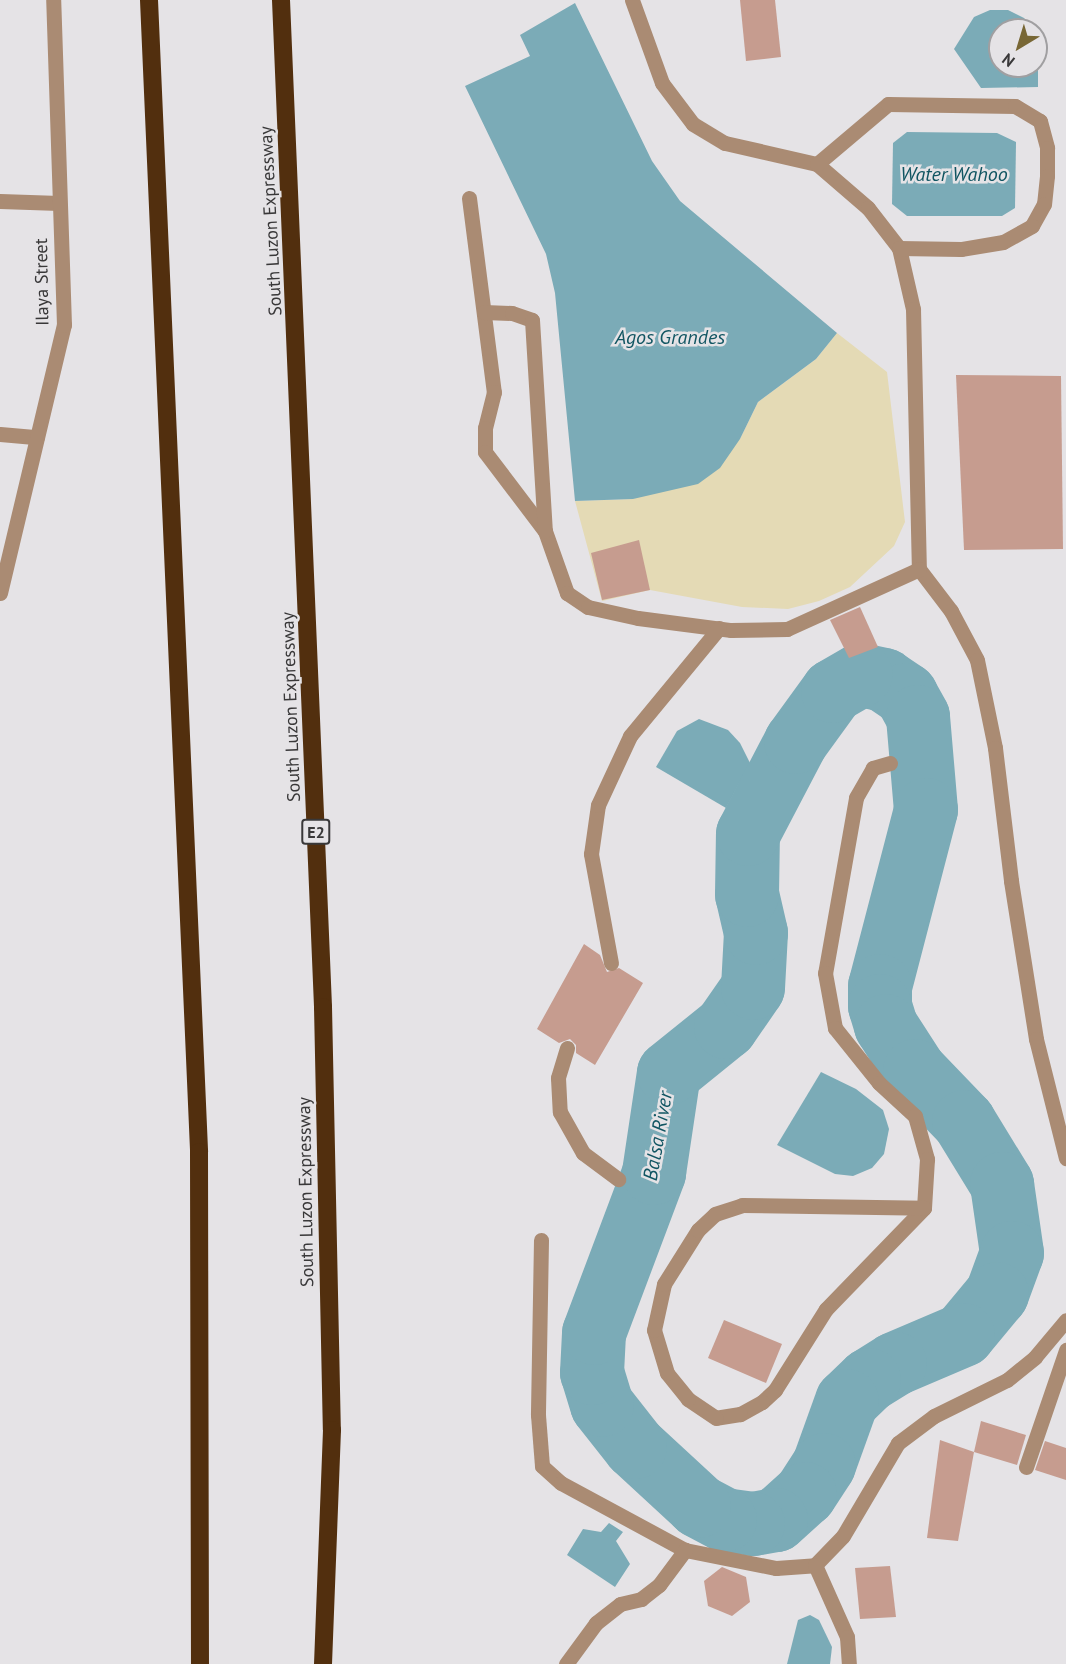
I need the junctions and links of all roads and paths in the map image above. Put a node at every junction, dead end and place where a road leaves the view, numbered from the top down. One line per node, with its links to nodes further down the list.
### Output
1 (53, 0): 8 (street, Ilaya Street)
2 (149, 0): 29 (highway)
3 (281, 0): 30 (highway, South Luzon Expressway / E2)
4 (632, 0): 5 (street)
5 (817, 164): 9 (street); 9 (street)
6 (469, 198): 10 (street)
7 (0, 201): 8 (street)
8 (59, 203): 12 (street, Ilaya Street)
9 (899, 248): 14 (street)
10 (484, 312): 13 (street); 13 (street)
11 (0, 434): 12 (street)
12 (37, 437): 15 (street, Ilaya Street)
13 (545, 531): 16 (street)
14 (919, 569): 16 (street); 20 (street)
15 (0, 590)
16 (719, 628): 18 (street)
17 (890, 763): 22 (street)
18 (611, 963)
19 (567, 1048): 21 (street)
20 (1066, 1158)
21 (618, 1179)
22 (924, 1208): 22 (street)
23 (541, 1240): 27 (street)
24 (1066, 1320): 28 (street)
25 (1066, 1350): 26 (street)
26 (1026, 1467)
27 (685, 1550): 28 (street); 31 (street)
28 (815, 1565): 32 (street)
29 (200, 1664)
30 (322, 1664)
31 (566, 1664)
32 (849, 1664)

